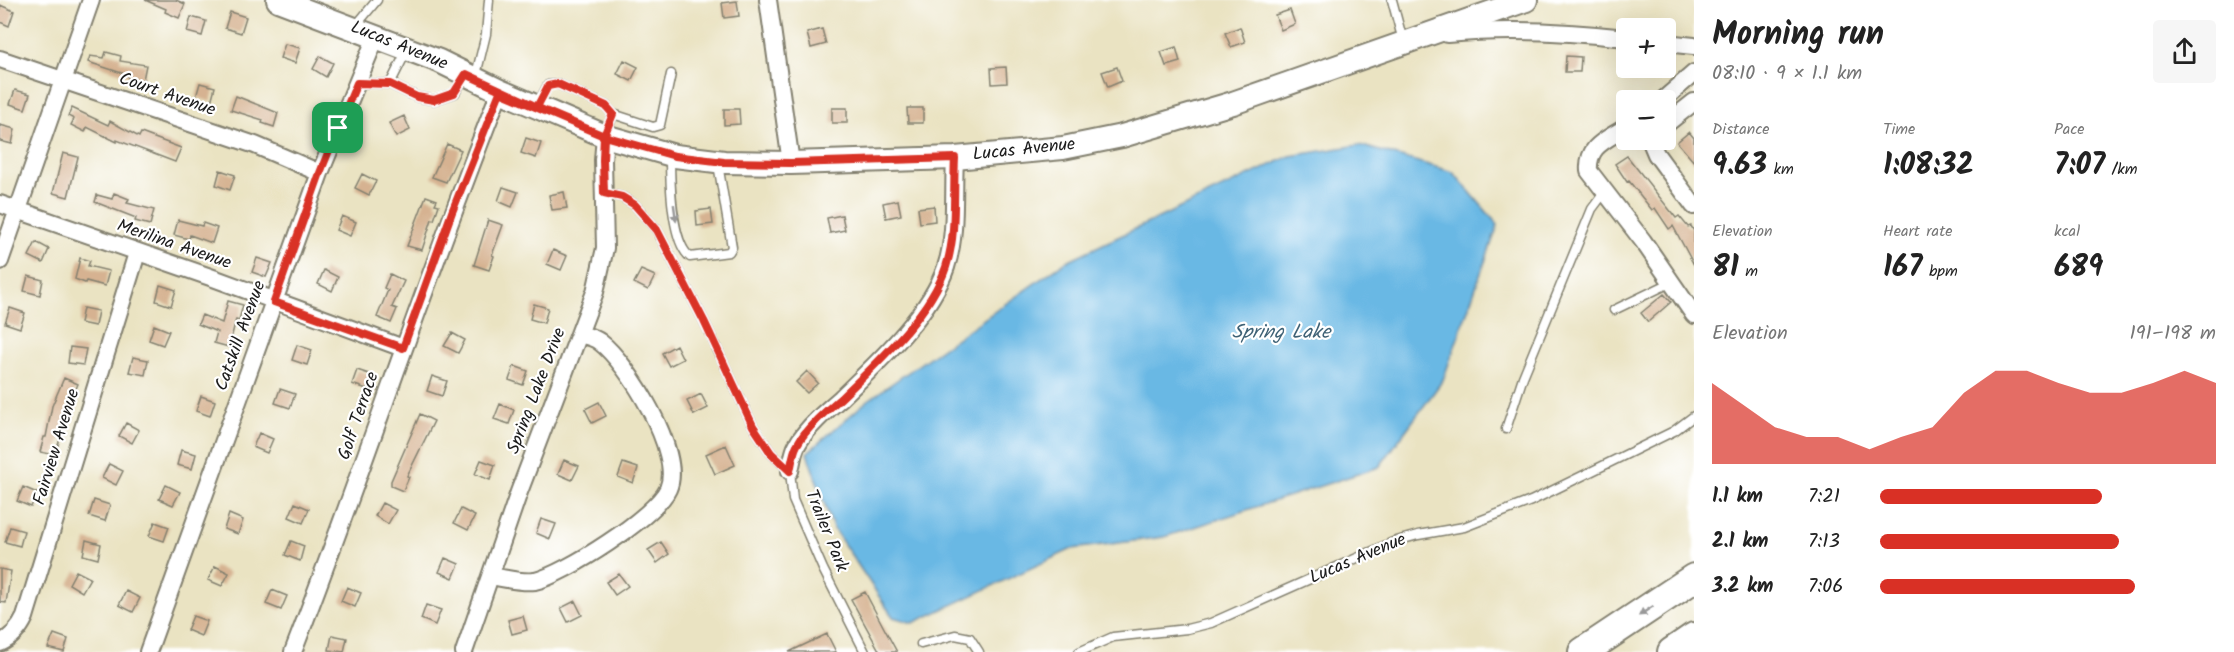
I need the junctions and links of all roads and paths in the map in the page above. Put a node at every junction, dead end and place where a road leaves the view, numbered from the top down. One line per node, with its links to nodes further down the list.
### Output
1 (91, 0): 20 (street)
2 (377, 0): 8 (lane)
3 (489, 0): 19 (lane)
4 (768, 0): 35 (street)
5 (1392, 0): 12 (lane)
6 (1526, 0): 9 (street, Lucas Avenue)
7 (281, 1): 8 (street, Lucas Avenue)
8 (354, 28): 10 (street, Lucas Avenue)
9 (1429, 35): 11 (street); 12 (street, Lucas Avenue)
10 (376, 37): 15 (street, Lucas Avenue); 21 (street, Catskill Avenue)
11 (1616, 37)
12 (1404, 44): 33 (street, Lucas Avenue)
13 (1676, 44): 14 (street)
14 (1694, 46)
15 (408, 49): 19 (street, Lucas Avenue); 22 (lane)
16 (0, 59): 20 (street, Court Avenue)
17 (1694, 73): 23 (street)
18 (671, 74): 27 (lane)
19 (470, 77): 22 (lane); 24 (street, Lucas Avenue)
20 (63, 79): 36 (street, Court Avenue); 41 (street)
21 (357, 83): 22 (lane); 36 (street, Catskill Avenue)
22 (390, 84)
23 (1674, 90)
24 (500, 92): 26 (street, Lucas Avenue); 49 (street, Golf Terrace)
25 (1694, 102): 28 (street)
26 (537, 107): 27 (lane); 30 (street, Lucas Avenue)
27 (613, 114): 30 (lane)
28 (1676, 116)
29 (1616, 134): 38 (street)
30 (604, 136): 32 (street, Lucas Avenue); 37 (street, Spring Lake Drive)
31 (1654, 150): 40 (street)
32 (670, 155): 34 (street, Lucas Avenue); 34 (lane, one-way to 34)
33 (955, 158): 35 (street, Lucas Avenue); 52 (street)
34 (718, 161): 35 (street, Lucas Avenue)
35 (791, 163)
36 (320, 173): 45 (street, Catskill Avenue)
37 (604, 193): 48 (street, Spring Lake Drive); 52 (lane, Trailer Park)
38 (1605, 193): 44 (street); 51 (lane)
39 (0, 204): 41 (street, Merilina Avenue)
40 (1694, 206)
41 (16, 209): 42 (street, Merilina Avenue); 43 (street)
42 (137, 253): 45 (street, Merilina Avenue); 56 (street, Fairview Avenue)
43 (0, 261)
44 (1672, 282): 46 (lane); 47 (street)
45 (274, 302): 49 (street, Merilina Avenue); 58 (street, Catskill Avenue)
46 (1614, 310)
47 (1694, 315)
48 (579, 333): 53 (street, Spring Lake Drive); 53 (street)
49 (403, 348): 59 (street, Golf Terrace)
50 (1694, 416): 63 (lane, Lucas Avenue)
51 (1506, 429)
52 (790, 471): 61 (lane, Trailer Park)
53 (490, 576): 60 (street, Spring Lake Drive)
54 (1694, 578): 64 (highway, one-way to 64)
55 (1694, 638): 65 (highway)
56 (0, 643)
57 (921, 644): 62 (lane)
58 (148, 652)
59 (293, 652)
60 (464, 652)
61 (865, 652)
62 (979, 652)
63 (1079, 652)
64 (1583, 652)
65 (1672, 652)

